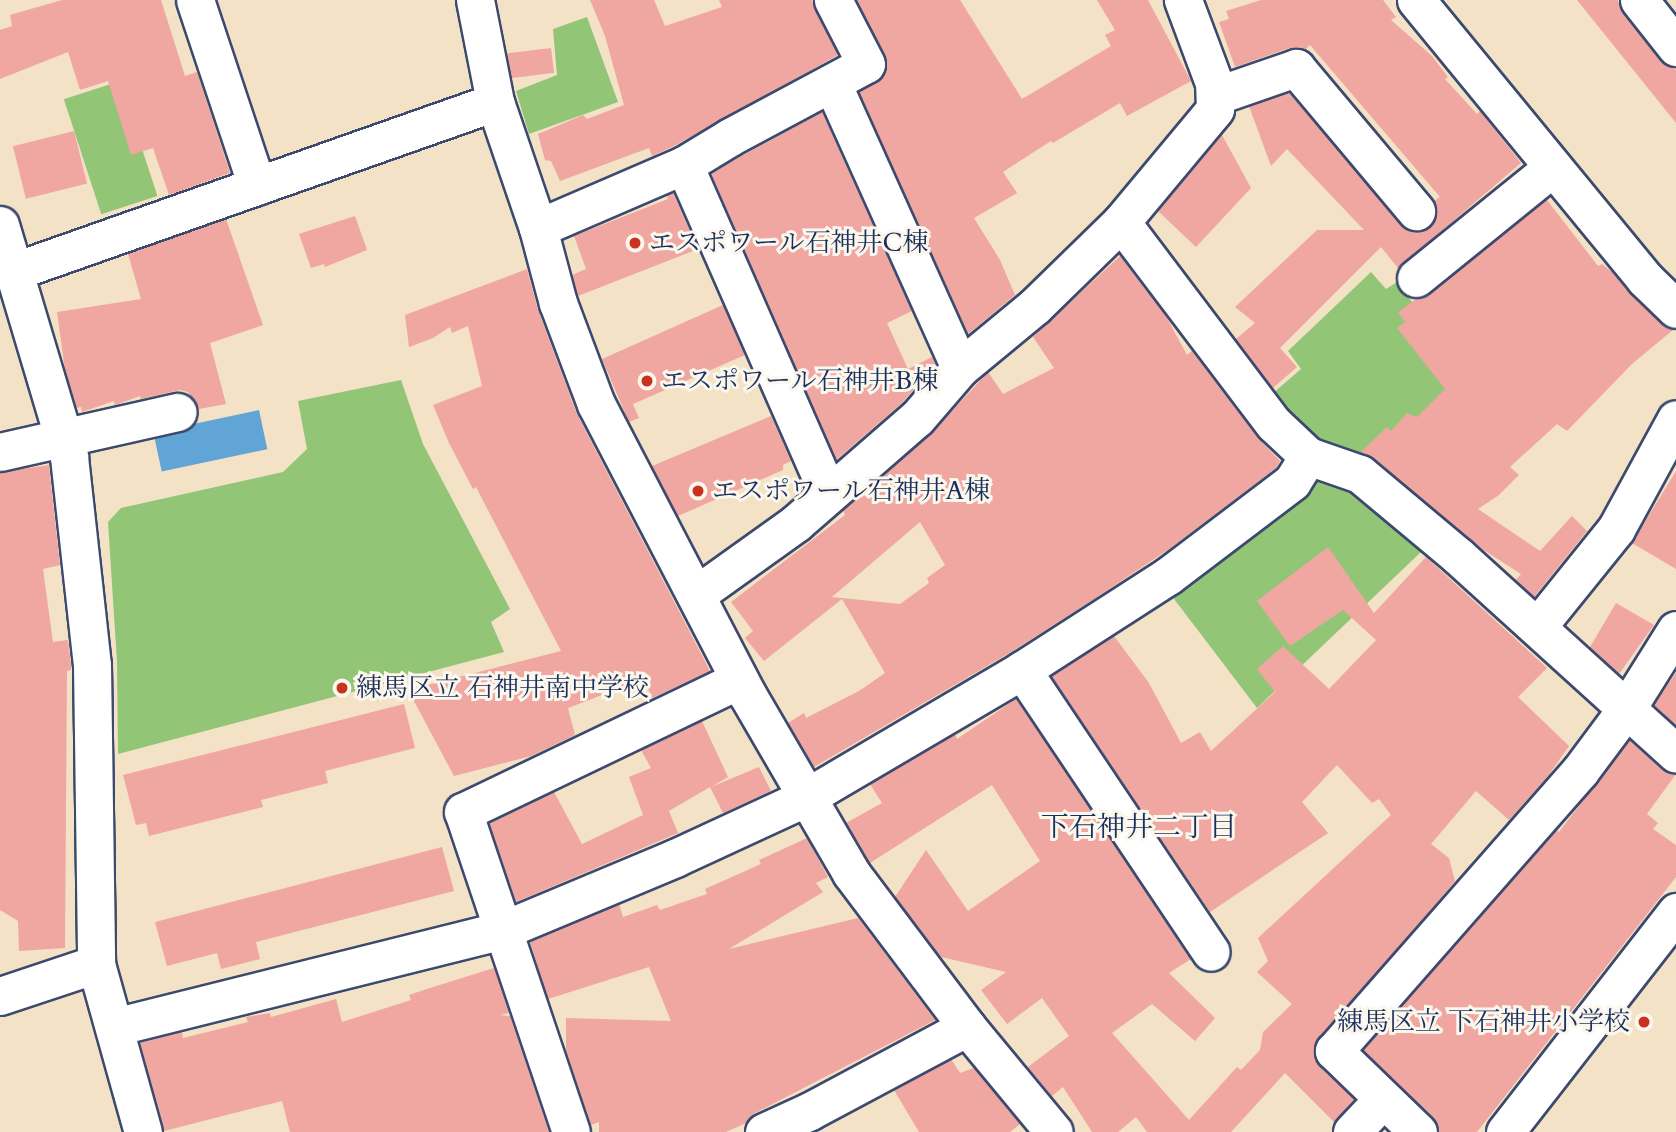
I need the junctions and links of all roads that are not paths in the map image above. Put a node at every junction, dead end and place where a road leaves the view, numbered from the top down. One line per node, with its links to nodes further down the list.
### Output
1 (194, 0): 13 (street)
2 (475, 0): 10 (street)
3 (833, 0): 8 (street)
4 (1183, 0): 9 (street)
5 (1416, 0): 12 (street)
6 (1639, 0): 7 (street)
7 (1676, 47)
8 (832, 83): 11 (street); 21 (street)
9 (1215, 96): 14 (street); 15 (street)
10 (495, 102): 13 (street); 17 (street)
11 (684, 165): 17 (street); 27 (street)
12 (1553, 167): 19 (street); 20 (street)
13 (257, 186): 18 (street)
14 (1416, 211)
15 (1121, 222): 21 (street); 26 (street)
16 (0, 225): 18 (street)
17 (538, 228): 28 (street)
18 (15, 271): 24 (street)
19 (1416, 278)
20 (1676, 309)
21 (960, 368): 27 (street)
22 (178, 412): 24 (street)
23 (1676, 419): 29 (street)
24 (66, 438): 25 (street); 39 (street)
25 (0, 452)
26 (1308, 457): 29 (street); 31 (street)
27 (828, 493): 28 (street)
28 (697, 594): 32 (street)
29 (1537, 627): 33 (street)
30 (1676, 630): 33 (street)
31 (1021, 670): 35 (street); 38 (street)
32 (739, 680): 35 (street); 37 (street)
33 (1627, 708): 34 (street); 43 (street)
34 (1676, 754)
35 (804, 798): 37 (street); 42 (street)
36 (1676, 912): 51 (street)
37 (503, 930): 41 (street); 46 (street)
38 (1211, 952)
39 (96, 964): 40 (street); 41 (street)
40 (0, 996)
41 (114, 1027): 45 (street)
42 (967, 1027): 44 (street); 48 (street)
43 (1382, 1100): 49 (street); 50 (street)
44 (814, 1122): 47 (street)
45 (143, 1132)
46 (571, 1132)
47 (764, 1132)
48 (1054, 1132)
49 (1352, 1132)
50 (1418, 1132)
51 (1505, 1132)

